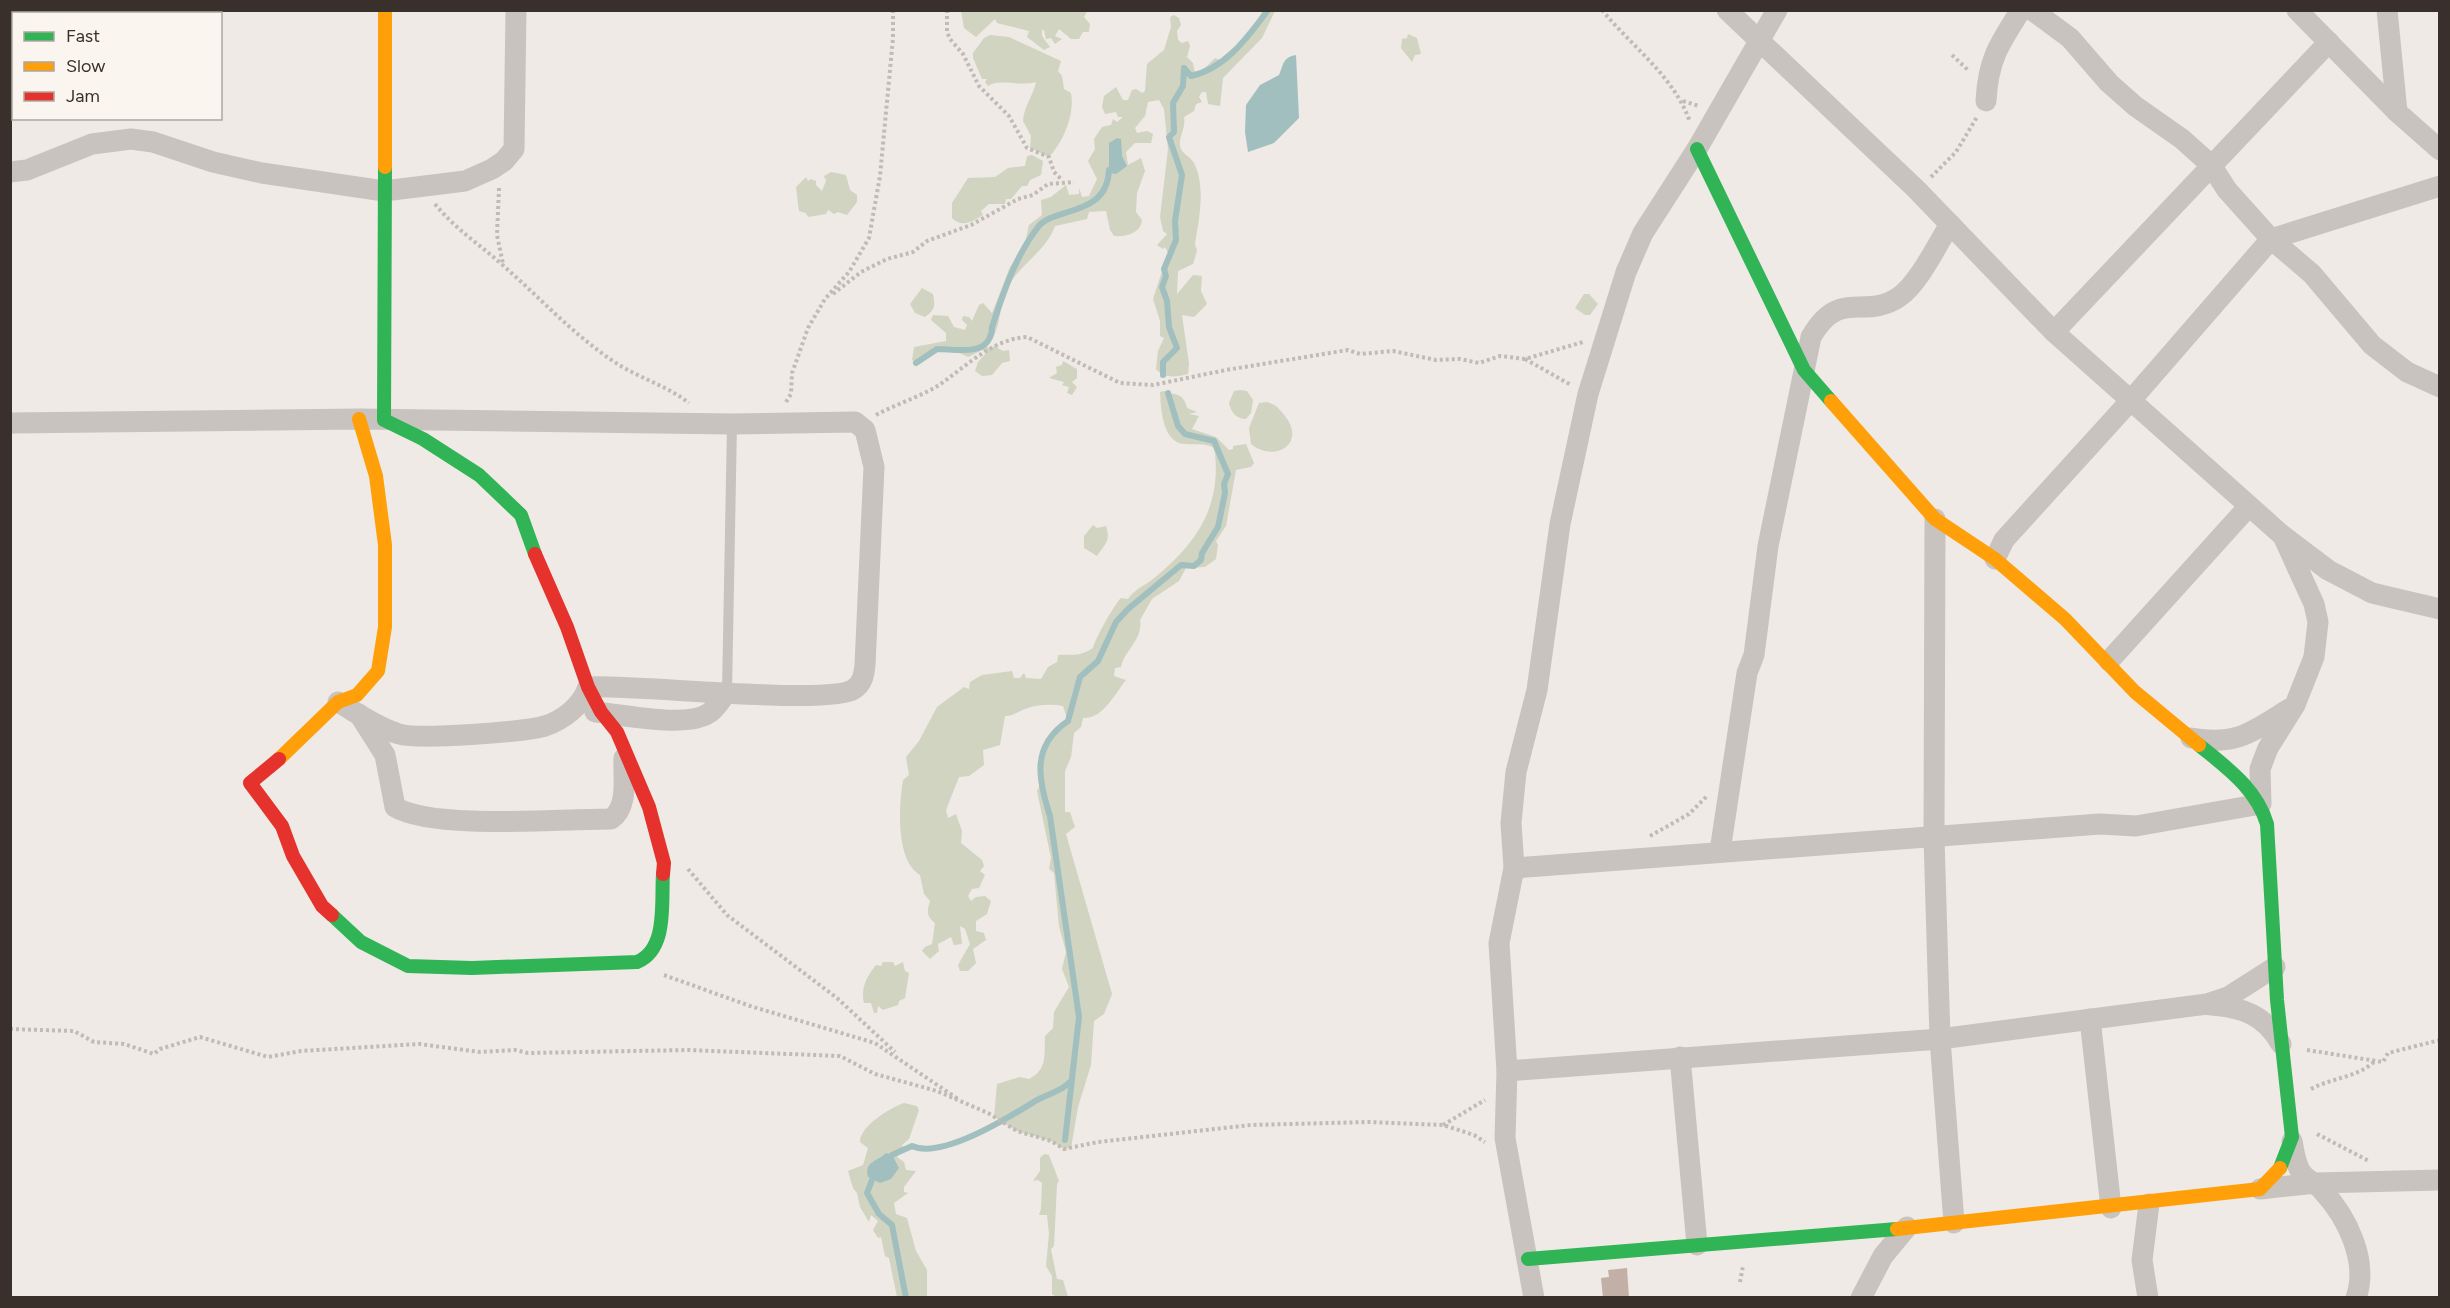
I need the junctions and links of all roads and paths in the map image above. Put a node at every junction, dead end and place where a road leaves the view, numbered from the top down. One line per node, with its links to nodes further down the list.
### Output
1 (385, 10): 26 (street)
2 (516, 10): 23 (street)
3 (893, 10): 30 (path)
4 (947, 10): 21 (path)
5 (1602, 10): 16 (path)
6 (1727, 10): 12 (street)
7 (1777, 10): 12 (street)
8 (2021, 10): 14 (street)
9 (2032, 10): 18 (street)
10 (2297, 10): 13 (street)
11 (2387, 10): 15 (street)
12 (1759, 40): 16 (street); 25 (street)
13 (2329, 42): 15 (street); 18 (street)
14 (1986, 101): 25 (path)
15 (2397, 112): 17 (street)
16 (1697, 149): 32 (street); 34 (street)
17 (2439, 150)
18 (2211, 165): 28 (street); 31 (street)
19 (10, 172): 26 (street)
20 (500, 180): 29 (path)
21 (1062, 181): 22 (path); 30 (path)
22 (1074, 182)
23 (421, 186): 26 (street); 29 (path)
24 (2439, 186): 28 (street)
25 (1917, 189): 27 (street)
26 (384, 190): 41 (street)
27 (1950, 224): 31 (street); 34 (street)
28 (2271, 239): 35 (street); 37 (street)
29 (503, 266): 38 (path)
30 (825, 300): 39 (path)
31 (2054, 332): 37 (street)
32 (1606, 335): 33 (path); 36 (street)
33 (1525, 359): 36 (path); 42 (path)
34 (1804, 370): 46 (street); 60 (street)
35 (2439, 387)
36 (1588, 394): 66 (street)
37 (2132, 399): 45 (street); 48 (street)
38 (695, 406)
39 (783, 409)
40 (359, 419): 41 (street); 43 (street); 53 (street)
41 (384, 420): 44 (street); 51 (street)
42 (855, 422): 44 (street); 52 (street)
43 (10, 423)
44 (732, 423): 52 (lane)
45 (2249, 506): 47 (street); 50 (street)
46 (1935, 519): 48 (street); 62 (street)
47 (2283, 536): 49 (street); 54 (street)
48 (1995, 559): 50 (street)
49 (2439, 609)
50 (2109, 661): 58 (street)
51 (588, 687): 52 (street); 55 (street); 57 (street)
52 (727, 692): 55 (street)
53 (338, 702): 56 (street); 67 (street)
54 (2295, 705): 58 (street); 61 (street)
55 (602, 712): 57 (street); 59 (street)
56 (359, 714): 57 (street); 59 (street)
57 (567, 715)
58 (2190, 738): 61 (street)
59 (624, 750): 67 (street)
60 (1731, 773): 63 (path); 64 (street)
61 (2261, 804): 62 (street); 68 (street)
62 (1934, 838): 64 (street); 72 (street)
63 (1642, 840)
64 (1720, 851): 66 (street)
65 (684, 864): 76 (path)
66 (1514, 868): 78 (street)
67 (637, 962): 76 (path)
68 (2275, 967): 69 (street); 74 (street)
69 (2207, 1004): 70 (street); 74 (street)
70 (2090, 1018): 72 (street); 90 (street)
71 (10, 1029): 80 (path)
72 (1940, 1039): 75 (street); 91 (street)
73 (2439, 1040): 77 (path)
74 (2283, 1049): 77 (path); 79 (street)
75 (1680, 1057): 78 (street); 93 (street)
76 (901, 1058): 80 (path)
77 (2376, 1060): 79 (path)
78 (1507, 1071): 81 (path); 94 (street)
79 (2288, 1103): 83 (street)
80 (966, 1105): 81 (path)
81 (1443, 1125): 84 (path)
82 (2313, 1130): 86 (path)
83 (2292, 1137): 87 (street); 88 (street)
84 (1489, 1145)
85 (2439, 1180): 86 (street)
86 (2391, 1182): 87 (street)
87 (2316, 1183): 88 (street); 98 (street)
88 (2260, 1189): 89 (street)
89 (2149, 1204): 90 (street); 97 (street)
90 (2111, 1208): 91 (street)
91 (1954, 1223): 92 (street)
92 (1907, 1227): 93 (street); 96 (street)
93 (1697, 1245): 94 (street)
94 (1528, 1259): 95 (street)
95 (1534, 1298)
96 (1861, 1298)
97 (2148, 1298)
98 (2356, 1298)

